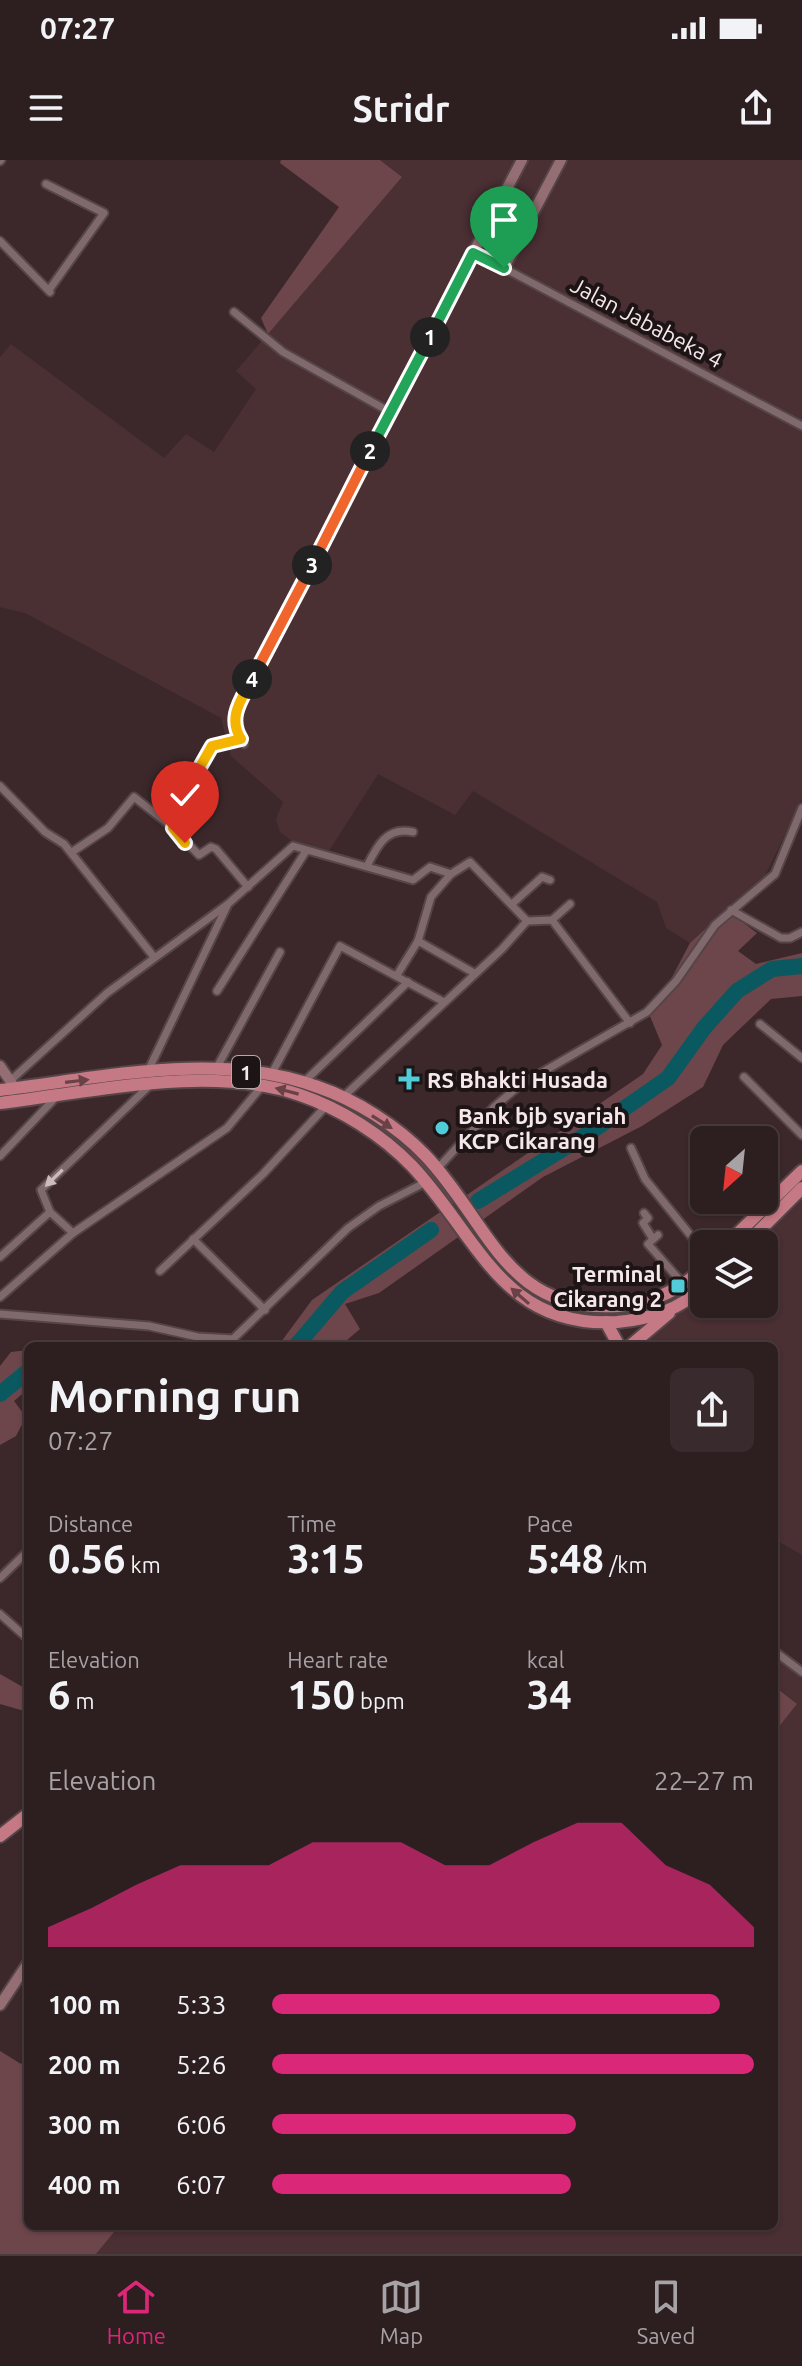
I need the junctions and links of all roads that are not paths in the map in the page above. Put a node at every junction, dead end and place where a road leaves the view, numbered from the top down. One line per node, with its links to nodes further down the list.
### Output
1 (522, 160): 5 (street)
2 (561, 160): 6 (street)
3 (46, 184): 4 (street)
4 (0, 241)
5 (473, 253): 6 (street, Jalan Jababeka 4); 8 (street)
6 (504, 268): 9 (street, Jalan Jababeka 4)
7 (234, 312): 8 (street)
8 (390, 412): 12 (street)
9 (802, 426)
10 (0, 786): 15 (street)
11 (802, 808): 23 (street)
12 (173, 828): 15 (street); 19 (street)
13 (413, 832): 16 (street)
14 (306, 851): 16 (street); 19 (street); 33 (street)
15 (72, 852): 29 (street)
16 (367, 866): 17 (street)
17 (451, 874): 21 (street); 27 (street)
18 (550, 880): 21 (street)
19 (248, 887): 20 (street)
20 (228, 904): 29 (street); 42 (street)
21 (512, 904): 25 (street)
22 (570, 904): 24 (street)
23 (731, 910): 26 (street); 35 (street)
24 (552, 920): 25 (street); 35 (street)
25 (527, 921): 30 (street)
26 (802, 932)
27 (418, 941): 30 (street); 31 (street)
28 (280, 952): 39 (street)
29 (154, 957): 44 (street)
30 (474, 973): 34 (street)
31 (397, 975): 32 (street); 40 (street)
32 (408, 982): 34 (street); 43 (street)
33 (217, 991)
34 (444, 1002): 48 (street)
35 (630, 1023): 54 (street)
36 (760, 1024): 37 (street)
37 (802, 1058)
38 (0, 1066): 44 (street)
39 (216, 1069): 40 (highway, 1); 42 (highway, 1)
40 (271, 1075): 43 (highway, 1)
41 (744, 1077): 51 (street)
42 (148, 1079): 44 (highway, 1, one-way to 42); 45 (highway, 1); 47 (highway, 1); 58 (street, one-way to 58)
43 (304, 1082): 48 (highway, 1)
44 (13, 1085): 46 (highway, 1)
45 (262, 1086): 50 (highway, 1, one-way to 45); 62 (street)
46 (0, 1090)
47 (57, 1096): 49 (highway, 1); 53 (street)
48 (343, 1097): 54 (highway, 1, one-way to 54)
49 (0, 1103)
50 (326, 1105): 56 (highway, 1); 64 (street)
51 (802, 1135)
52 (631, 1148): 63 (street)
53 (0, 1156)
54 (437, 1169): 65 (highway, 1)
55 (802, 1171): 60 (highway)
56 (426, 1182): 66 (highway, 1); 75 (street)
57 (802, 1188): 61 (highway)
58 (50, 1212): 62 (street); 67 (street)
59 (644, 1213): 72 (street)
60 (741, 1230)
61 (760, 1230)
62 (73, 1233): 74 (street)
63 (690, 1235)
64 (193, 1239): 70 (street); 75 (street)
65 (491, 1240): 66 (highway); 68 (highway, 1)
66 (479, 1250): 69 (highway, 1)
67 (0, 1257)
68 (506, 1260): 69 (highway); 72 (highway, 1)
69 (495, 1270): 78 (highway, 1, one-way to 69)
70 (160, 1271)
71 (690, 1279): 72 (highway, 1)
72 (679, 1289)
73 (690, 1296): 76 (highway, 1)
74 (0, 1297)
75 (265, 1310): 77 (street)
76 (672, 1310): 78 (highway, 1); 80 (highway, 1)
77 (0, 1314)
78 (606, 1322): 79 (highway)
79 (617, 1342)
80 (635, 1342)
81 (24, 1555): 82 (street)
82 (0, 1578)
83 (0, 1614): 84 (street)
84 (24, 1635)
85 (778, 1654): 86 (street)
86 (802, 1672)
87 (24, 1817): 88 (highway)
88 (0, 1836)
89 (24, 1969): 90 (street)
90 (0, 2005)

